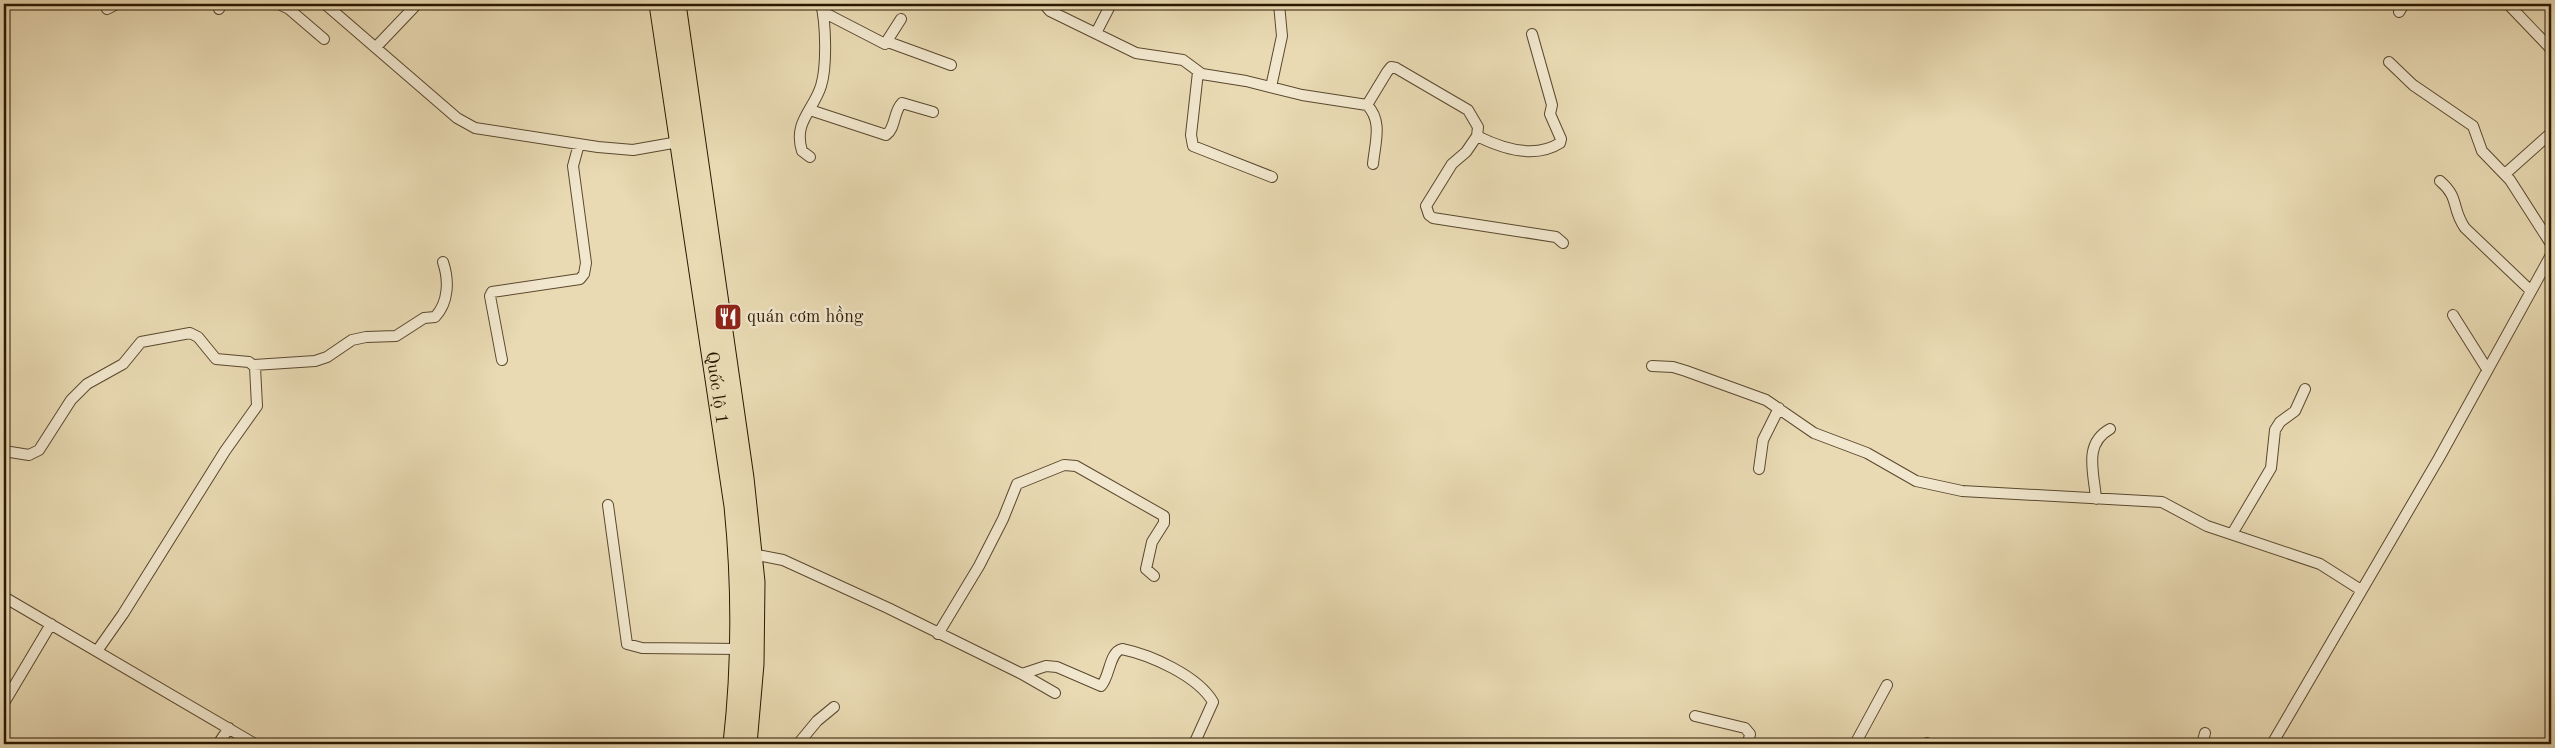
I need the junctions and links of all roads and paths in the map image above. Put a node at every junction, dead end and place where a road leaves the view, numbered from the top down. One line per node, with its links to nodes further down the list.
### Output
1 (118, 4): 12 (street)
2 (279, 4): 16 (street)
3 (325, 4): 18 (street)
4 (418, 4): 18 (street)
5 (659, 4): 29 (highway, Quốc lộ 1)
6 (676, 4): 29 (highway, Quốc lộ 1)
7 (1044, 4): 14 (street)
8 (1110, 4): 14 (street)
9 (1278, 4): 23 (street)
10 (2508, 4): 19 (street)
11 (822, 8): 17 (street); 25 (street)
12 (107, 9)
13 (901, 19): 17 (street)
14 (1096, 33): 22 (street)
15 (1532, 34): 28 (street)
16 (324, 39)
17 (888, 42): 21 (street)
18 (376, 47): 30 (street)
19 (2551, 49)
20 (2389, 62): 33 (street)
21 (951, 65)
22 (1198, 72): 23 (street); 34 (street)
23 (1272, 87): 24 (street)
24 (1367, 105): 28 (street); 32 (street)
25 (810, 110): 26 (street); 31 (street)
26 (933, 112)
27 (2551, 133): 33 (street)
28 (1477, 136): 36 (street)
29 (686, 141): 30 (street); 54 (highway, Quốc lộ 1); 60 (highway, Quốc lộ 1)
30 (579, 144): 42 (street)
31 (810, 157)
32 (1373, 164)
33 (2505, 174): 37 (street)
34 (1272, 177)
35 (2440, 181): 40 (street)
36 (1564, 243)
37 (2551, 244)
38 (2551, 255): 40 (street)
39 (443, 262): 43 (street)
40 (2530, 291): 45 (street)
41 (2453, 315): 45 (street)
42 (502, 360)
43 (254, 365): 49 (street); 61 (street)
44 (1652, 366): 47 (street)
45 (2486, 369): 56 (street)
46 (2305, 389): 53 (street)
47 (1775, 415): 50 (street); 51 (street)
48 (2110, 429): 51 (street)
49 (4, 451)
50 (1759, 469)
51 (2096, 499): 53 (street)
52 (608, 505): 60 (street)
53 (2232, 534): 56 (street)
54 (752, 554): 59 (street); 73 (highway, Quốc lộ 1)
55 (1154, 576): 59 (street)
56 (2361, 590): 79 (street)
57 (4, 597): 58 (street)
58 (51, 624): 61 (street); 65 (street)
59 (938, 634): 62 (street)
60 (740, 649): 72 (highway, Quốc lộ 1)
61 (96, 651): 68 (street)
62 (1022, 674): 64 (street); 75 (street)
63 (1887, 685): 77 (street)
64 (1055, 693)
65 (4, 701)
66 (834, 707): 74 (street)
67 (1695, 716): 76 (street)
68 (229, 728): 70 (street); 71 (street)
69 (2205, 733): 78 (street)
70 (218, 744)
71 (255, 744)
72 (733, 744)
73 (747, 744)
74 (798, 744)
75 (1194, 744)
76 (1748, 744)
77 (1855, 744)
78 (2202, 744)
79 (2272, 744)

